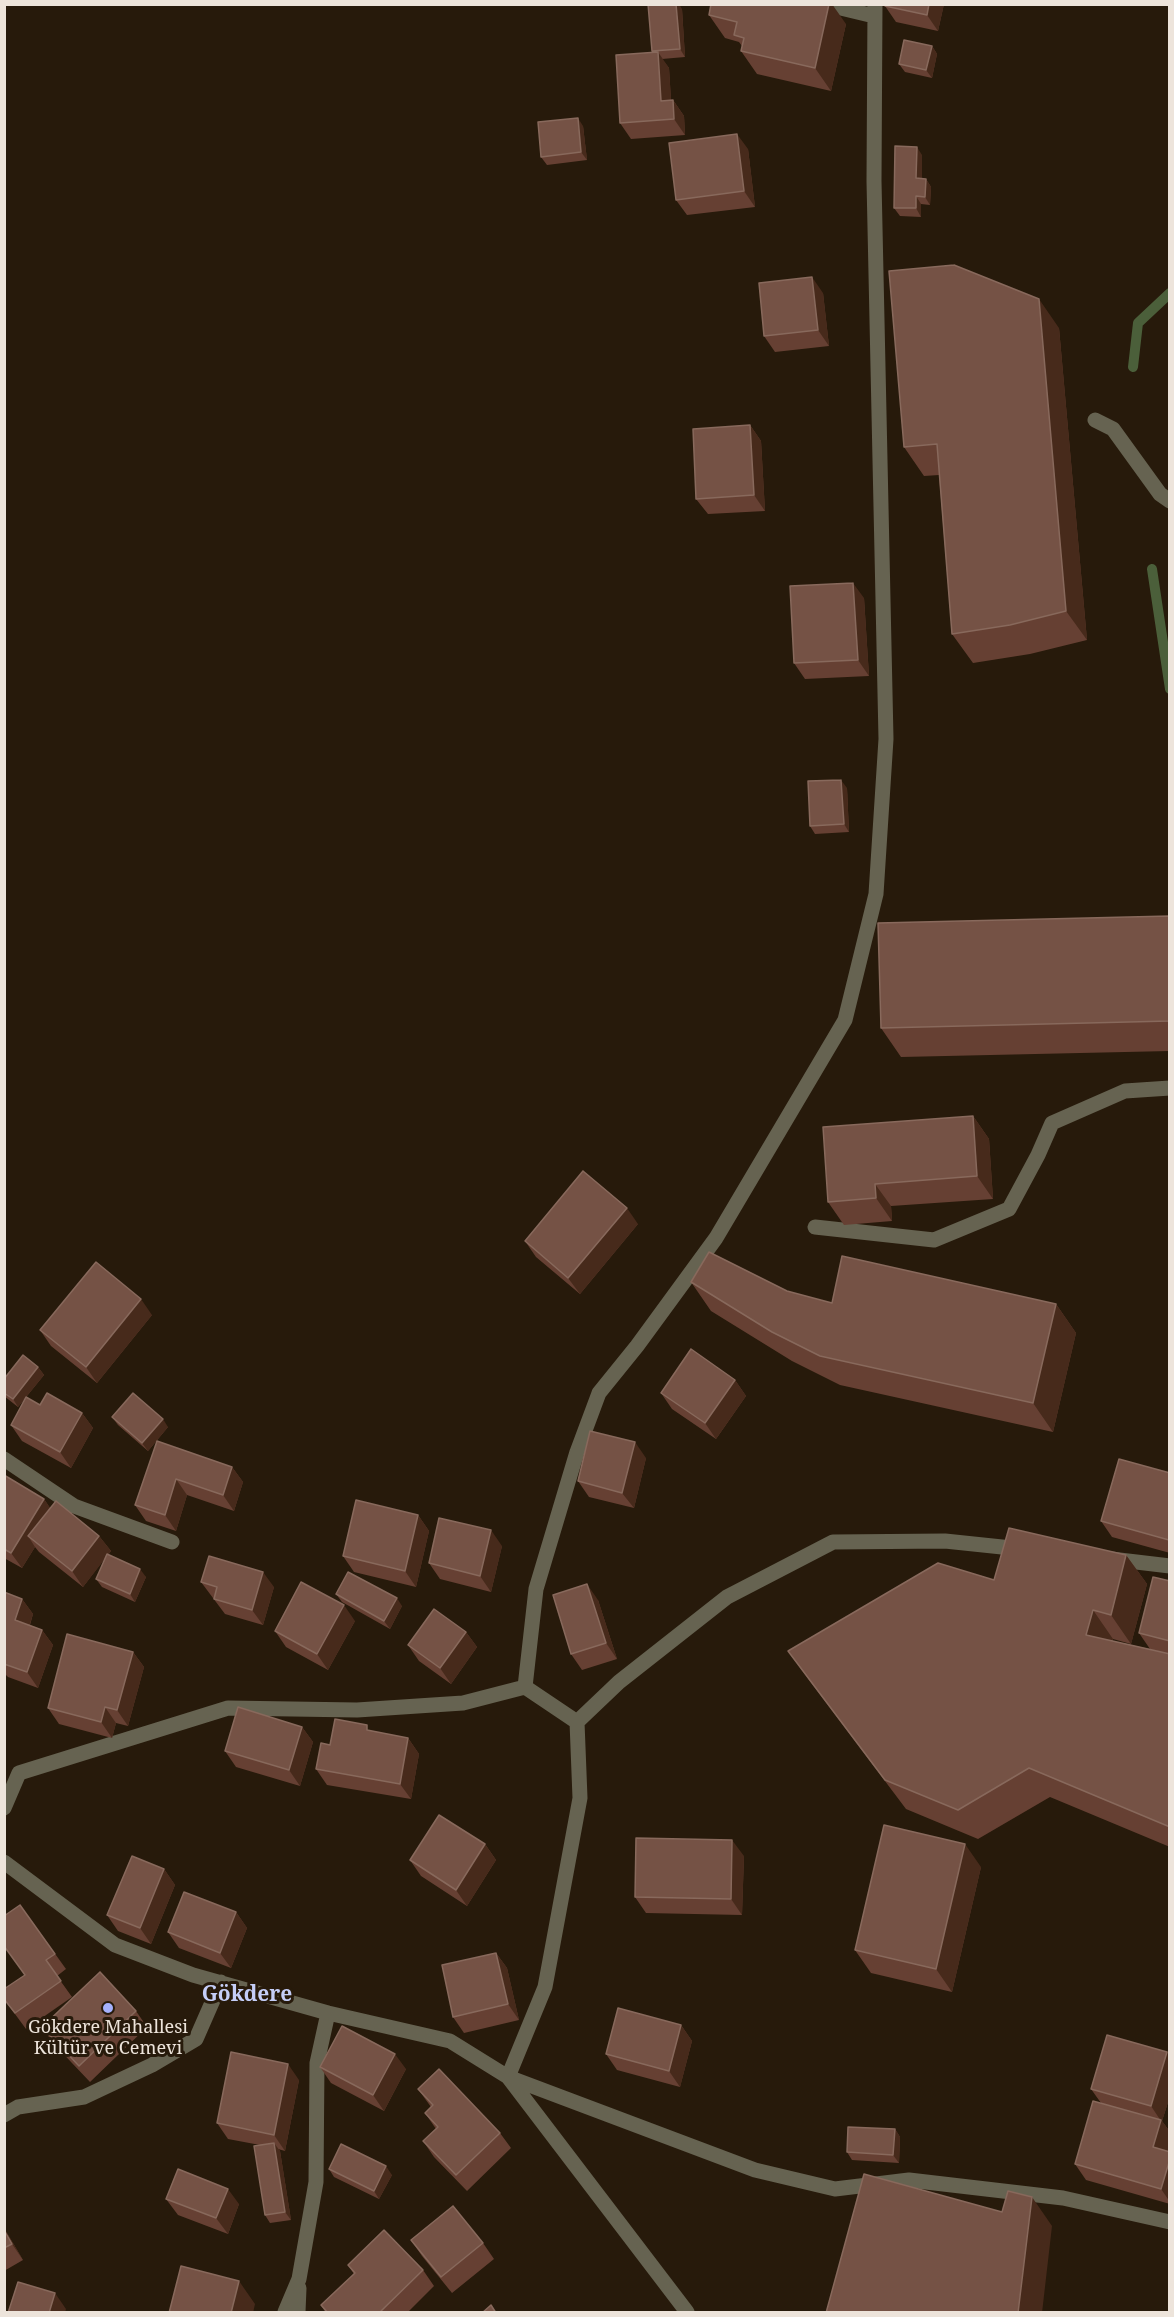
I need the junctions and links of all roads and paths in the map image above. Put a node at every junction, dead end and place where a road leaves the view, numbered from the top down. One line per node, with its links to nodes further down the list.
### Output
1 (824, 4): 2 (street)
2 (874, 10): 12 (street)
3 (1095, 420): 4 (street)
4 (1170, 501)
5 (1170, 1088): 6 (street)
6 (815, 1227)
7 (4, 1459): 8 (street)
8 (172, 1542)
9 (1039, 1551): 13 (street)
10 (1098, 1558): 11 (street)
11 (1170, 1566)
12 (525, 1687): 13 (street); 14 (street)
13 (577, 1722): 18 (street)
14 (4, 1808)
15 (4, 1862): 16 (street)
16 (221, 1982): 17 (street); 19 (street)
17 (328, 2013): 18 (street); 21 (street)
18 (508, 2077): 20 (street); 24 (street)
19 (4, 2115)
20 (1170, 2222)
21 (299, 2279): 22 (street); 23 (street)
22 (285, 2313)
23 (298, 2313)
24 (687, 2313)

